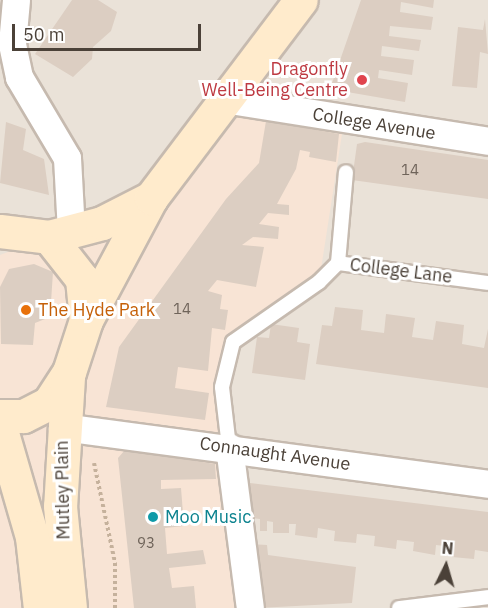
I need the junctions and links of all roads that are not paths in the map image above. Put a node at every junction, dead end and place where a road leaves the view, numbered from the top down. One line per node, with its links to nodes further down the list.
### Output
1 (16, 0): 8 (street)
2 (301, 0): 3 (main road)
3 (224, 99): 4 (street, College Avenue); 6 (main road)
4 (488, 141)
5 (346, 172): 9 (lane)
6 (151, 198): 8 (main road); 11 (main road)
7 (0, 231): 8 (main road)
8 (60, 234): 11 (main road)
9 (338, 263): 10 (lane, College Lane); 16 (lane, College Lane)
10 (488, 283)
11 (86, 320): 12 (main road)
12 (69, 372): 13 (main road); 15 (main road, Mutley Plain)
13 (0, 416)
14 (0, 426): 19 (main road, Mutley Plain)
15 (76, 428): 16 (street, Connaught Avenue); 20 (main road, Mutley Plain)
16 (229, 447): 17 (street, Connaught Avenue); 21 (street)
17 (488, 484)
18 (488, 597): 22 (lane)
19 (40, 608)
20 (70, 608)
21 (250, 608)
22 (399, 608)

